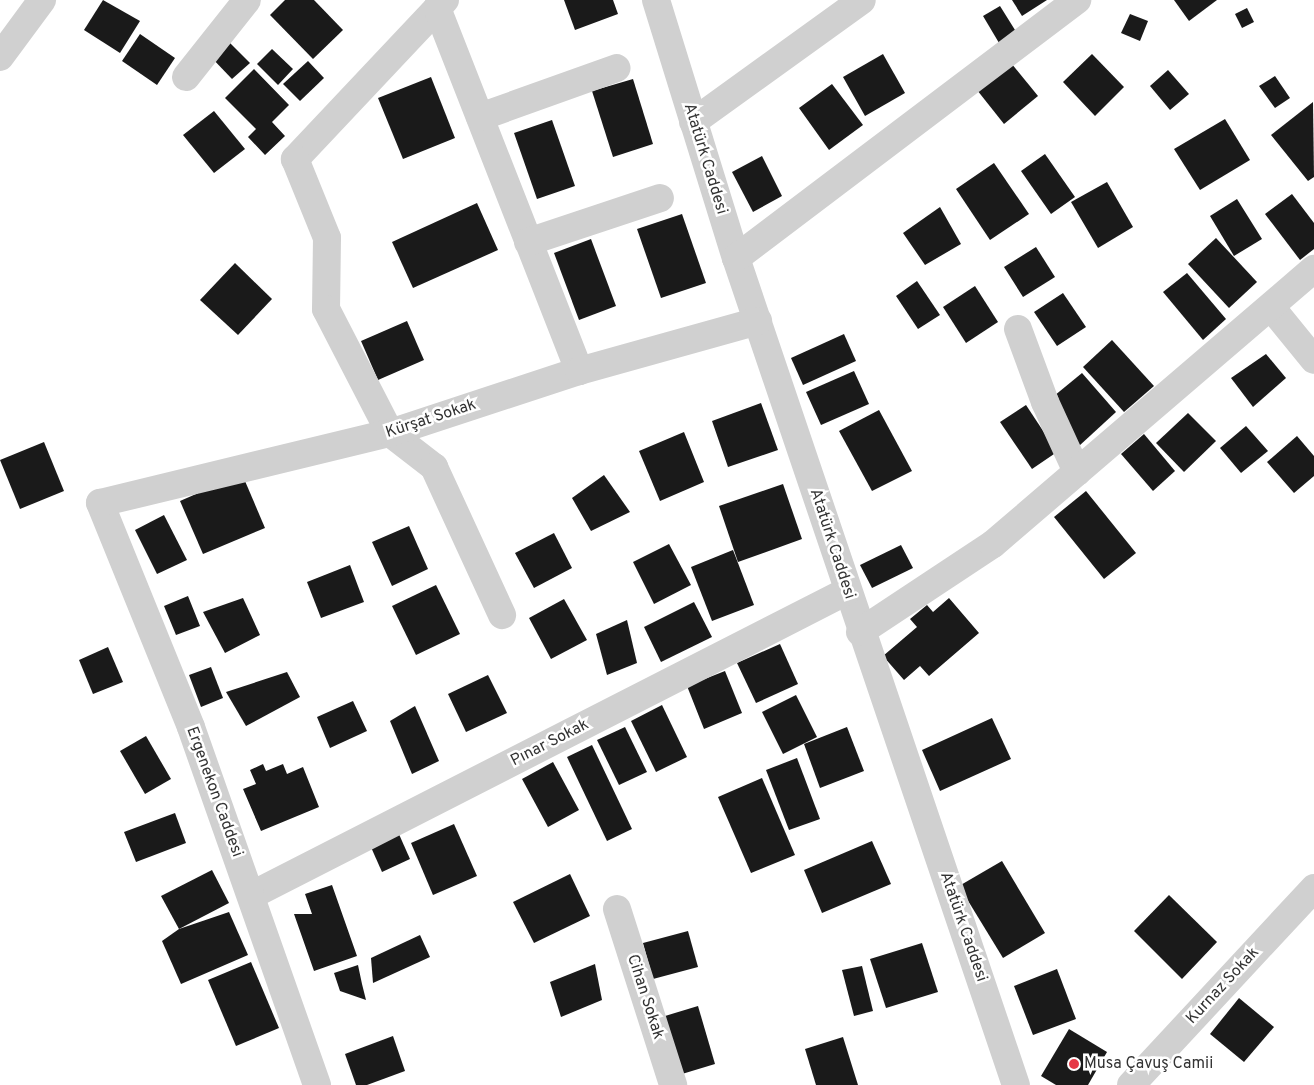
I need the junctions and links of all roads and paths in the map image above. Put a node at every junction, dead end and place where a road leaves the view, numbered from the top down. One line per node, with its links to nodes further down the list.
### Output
1 (42, 0): 7 (street)
2 (247, 0): 10 (street)
3 (656, 0): 12 (street, Atatürk Caddesi)
4 (862, 0): 12 (street)
5 (1077, 0): 15 (street)
6 (441, 4): 11 (street); 22 (street)
7 (7, 49): 9 (street)
8 (617, 68): 11 (street)
9 (0, 76)
10 (186, 77)
11 (480, 117): 14 (street)
12 (692, 122): 15 (street, Atatürk Caddesi)
13 (660, 198): 14 (street)
14 (528, 242): 21 (street)
15 (736, 258): 18 (street, Atatürk Caddesi)
16 (1314, 269): 17 (street)
17 (1271, 307): 20 (street); 23 (street)
18 (758, 320): 21 (street, Kürşat Sokak); 25 (street, Atatürk Caddesi)
19 (1018, 329): 23 (street)
20 (1314, 360)
21 (579, 371): 22 (street, Kürşat Sokak)
22 (390, 433): 24 (street, Kürşat Sokak); 26 (street)
23 (1077, 472): 27 (street)
24 (100, 503): 29 (street, Ergenekon Caddesi)
25 (847, 591): 27 (street, Atatürk Caddesi); 29 (street, Pınar Sokak)
26 (502, 615)
27 (860, 632): 33 (street, Atatürk Caddesi)
28 (1314, 888): 34 (street, Kurnaz Sokak)
29 (252, 895): 31 (street, Ergenekon Caddesi)
30 (617, 909): 32 (street, Cihan Sokak)
31 (317, 1085)
32 (672, 1085)
33 (1016, 1085)
34 (1132, 1085)

